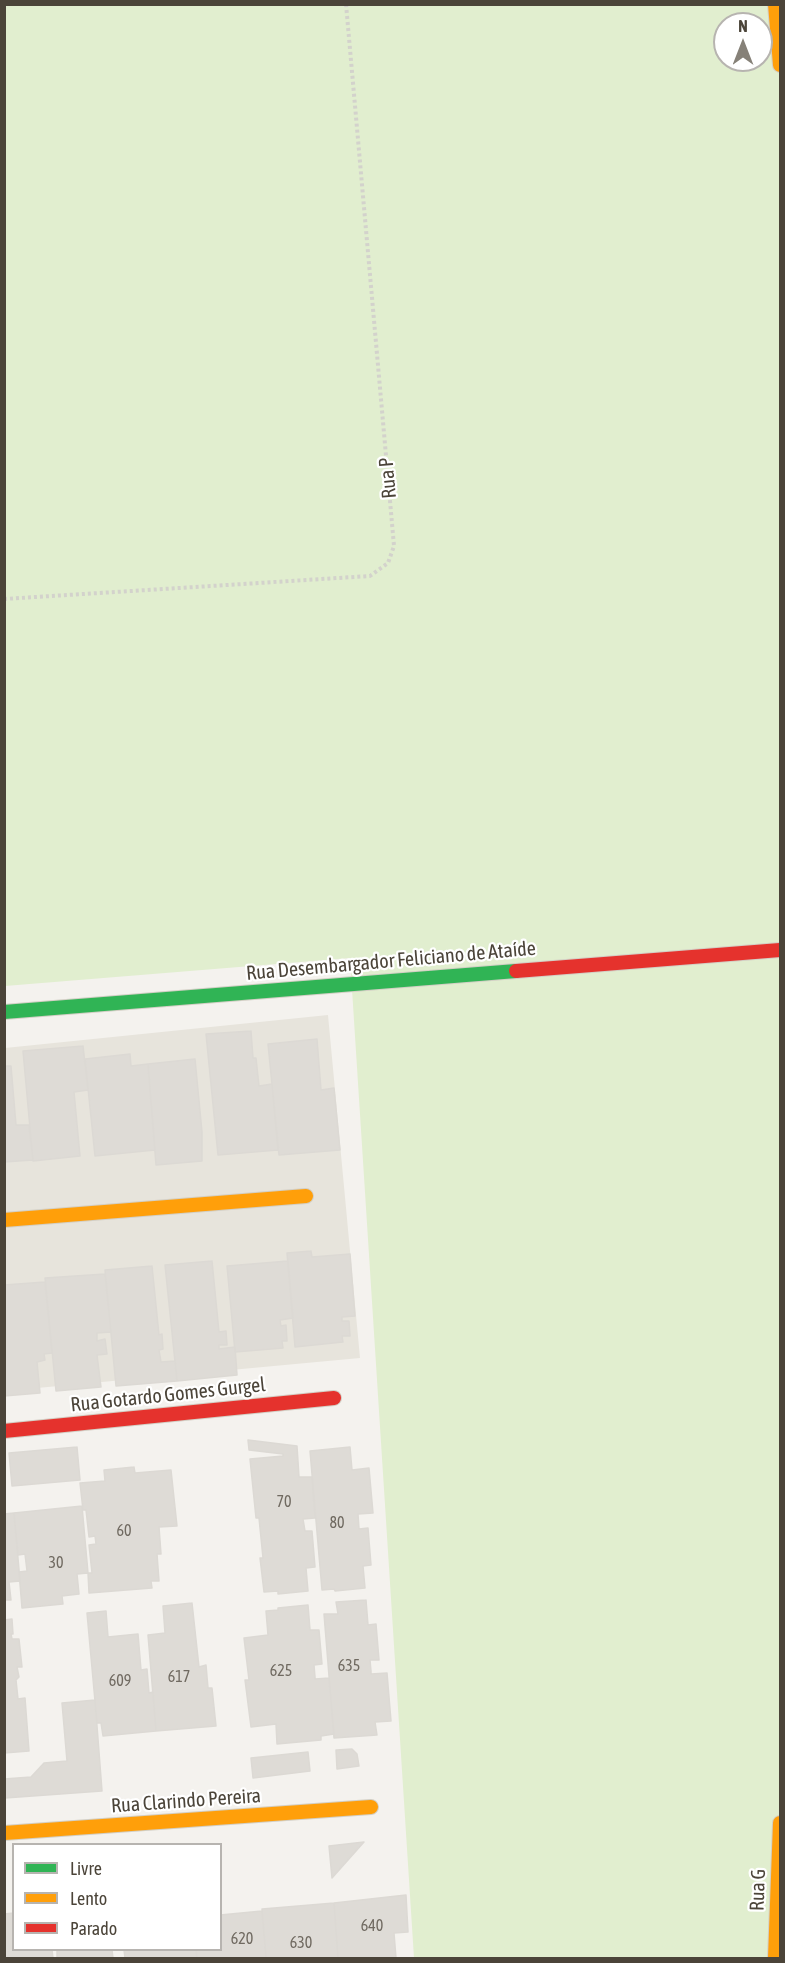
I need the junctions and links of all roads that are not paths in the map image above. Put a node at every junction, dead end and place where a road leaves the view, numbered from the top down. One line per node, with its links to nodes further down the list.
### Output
1 (775, 4): 2 (street)
2 (780, 65)
3 (780, 950): 4 (street, Rua Desembargador Feliciano de Ataíde)
4 (4, 1012)
5 (306, 1196): 6 (street)
6 (4, 1220)
7 (334, 1398): 8 (street, Rua Gotardo Gomes Gurgel)
8 (4, 1431)
9 (371, 1807): 11 (street, Rua Clarindo Pereira)
10 (780, 1823): 12 (street, Rua G)
11 (4, 1833)
12 (775, 1959)

